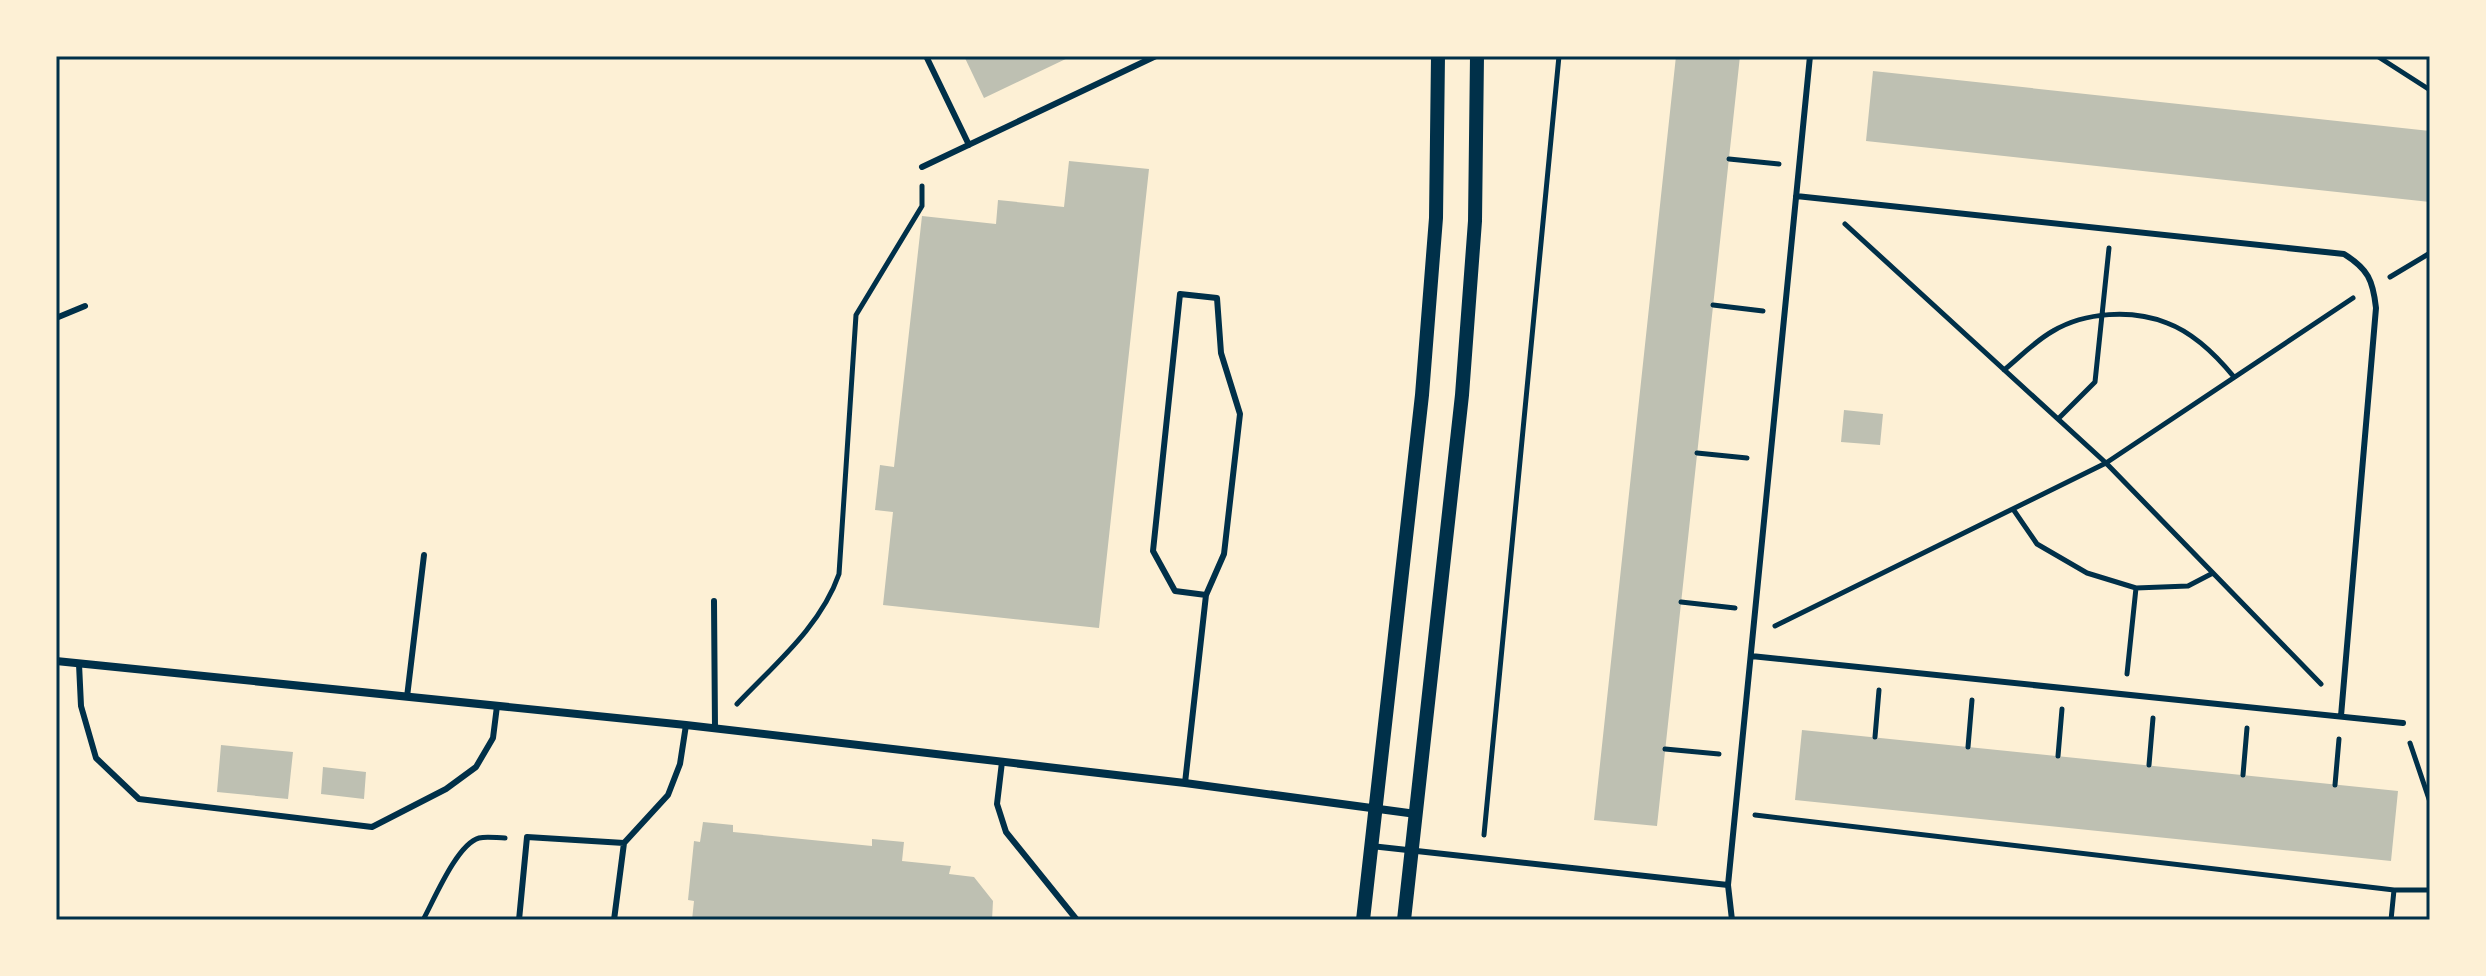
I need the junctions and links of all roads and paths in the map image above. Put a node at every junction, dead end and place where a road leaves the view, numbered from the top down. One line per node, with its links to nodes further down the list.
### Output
1 (926, 56): 9 (lane)
2 (1156, 56): 9 (lane)
3 (1438, 56): 65 (street)
4 (1477, 56): 67 (street)
5 (1559, 56): 72 (path)
6 (1810, 56): 11 (lane)
7 (2377, 56): 8 (path)
8 (2430, 90)
9 (969, 145): 12 (lane)
10 (1729, 159): 11 (path)
11 (1800, 166): 13 (lane)
12 (922, 167): 53 (path)
13 (1796, 196): 14 (lane); 20 (lane)
14 (1818, 199): 15 (lane); 23 (path)
15 (2111, 229): 17 (lane); 21 (path)
16 (2430, 253): 17 (path)
17 (2374, 287): 24 (path); 47 (lane)
18 (1713, 305): 20 (path)
19 (85, 306): 22 (lane)
20 (1785, 313): 27 (lane)
21 (2102, 315): 23 (path); 24 (path); 25 (path)
22 (56, 318)
23 (2004, 370): 25 (path)
24 (2234, 377): 28 (path)
25 (2058, 419): 28 (path)
26 (1697, 453): 27 (path)
27 (1770, 461): 36 (lane)
28 (2106, 463): 29 (path); 31 (path)
29 (2013, 509): 32 (path); 37 (path)
30 (424, 555): 45 (lane)
31 (2213, 573): 32 (path); 47 (path)
32 (2136, 588): 44 (path)
33 (1206, 595): 33 (lane); 62 (lane)
34 (714, 601): 53 (lane)
35 (1681, 602): 36 (path)
36 (1756, 610): 37 (lane)
37 (1753, 637): 38 (lane)
38 (1751, 656): 41 (lane); 57 (lane)
39 (56, 661): 40 (street)
40 (79, 664): 45 (street); 48 (lane)
41 (1881, 669): 42 (lane); 54 (path)
42 (1973, 679): 43 (lane); 55 (path)
43 (2064, 688): 44 (lane); 58 (path)
44 (2124, 694): 46 (lane)
45 (407, 697): 48 (street)
46 (2155, 697): 49 (lane); 60 (path)
47 (2342, 705): 50 (lane)
48 (497, 706): 52 (street)
49 (2249, 707): 50 (lane); 61 (path)
50 (2341, 716): 51 (lane); 63 (path)
51 (2403, 723): 64 (path)
52 (686, 725): 53 (street); 69 (lane)
53 (715, 729): 59 (street)
54 (1875, 737)
55 (1968, 747)
56 (1665, 749): 57 (path)
57 (1742, 756): 66 (lane)
58 (2058, 756)
59 (1002, 762): 62 (street); 79 (lane)
60 (2149, 765)
61 (2243, 775)
62 (1185, 783): 65 (street)
63 (2335, 785)
64 (2430, 802)
65 (1376, 809): 67 (street); 70 (street)
66 (1736, 813): 73 (lane); 74 (path)
67 (1416, 814): 71 (street)
68 (527, 837): 69 (lane); 76 (path); 77 (lane)
69 (624, 843): 78 (lane)
70 (1371, 846): 71 (lane); 80 (street)
71 (1412, 850): 72 (lane); 81 (street)
72 (1481, 858): 73 (lane)
73 (1728, 885): 82 (lane)
74 (2394, 890): 75 (path); 83 (path)
75 (2430, 890)
76 (423, 920)
77 (519, 920)
78 (614, 920)
79 (1077, 920)
80 (1363, 920)
81 (1404, 920)
82 (1732, 920)
83 (2391, 920)

